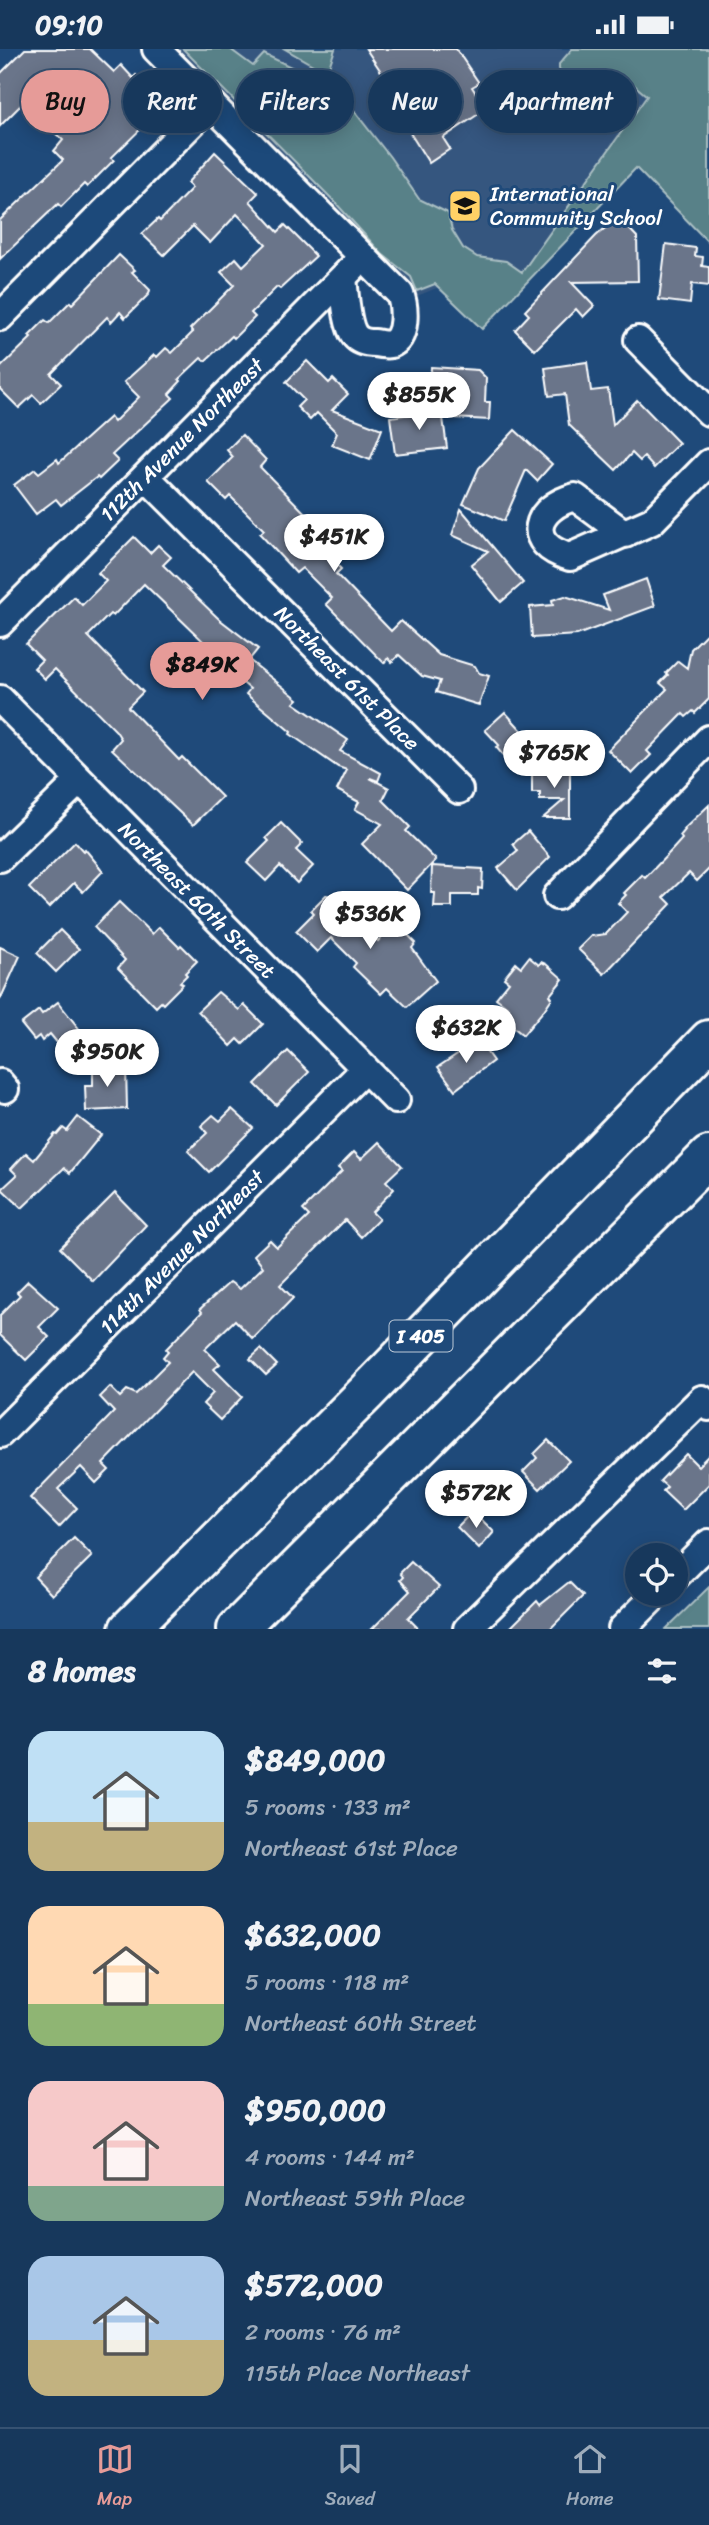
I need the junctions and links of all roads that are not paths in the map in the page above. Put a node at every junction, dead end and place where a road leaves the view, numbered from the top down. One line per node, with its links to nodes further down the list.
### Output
1 (156, 49): 2 (street)
2 (177, 70)
3 (222, 115): 5 (street)
4 (182, 133): 7 (street)
5 (363, 257): 6 (street, 112th Avenue Northeast); 6 (street)
6 (343, 278): 11 (street, 112th Avenue Northeast)
7 (0, 317)
8 (638, 340): 9 (street)
9 (709, 412)
10 (709, 463): 12 (street)
11 (146, 477): 13 (street, 112th Avenue Northeast); 17 (street, Northeast 61st Place)
12 (625, 534)
13 (0, 623)
14 (0, 699): 16 (street, Northeast 60th Street)
15 (709, 739): 19 (street)
16 (79, 781): 18 (street); 21 (street, Northeast 60th Street)
17 (459, 790)
18 (0, 858)
19 (558, 896)
20 (709, 1040): 29 (highway, I 405)
21 (365, 1069): 22 (street, Northeast 60th Street); 25 (street, 114th Avenue Northeast)
22 (396, 1100)
23 (709, 1156): 30 (highway)
24 (706, 1403): 31 (street)
25 (0, 1434)
26 (709, 1543): 27 (street)
27 (688, 1564)
28 (645, 1606): 32 (street)
29 (129, 1629)
30 (237, 1629)
31 (467, 1629)
32 (622, 1629)

